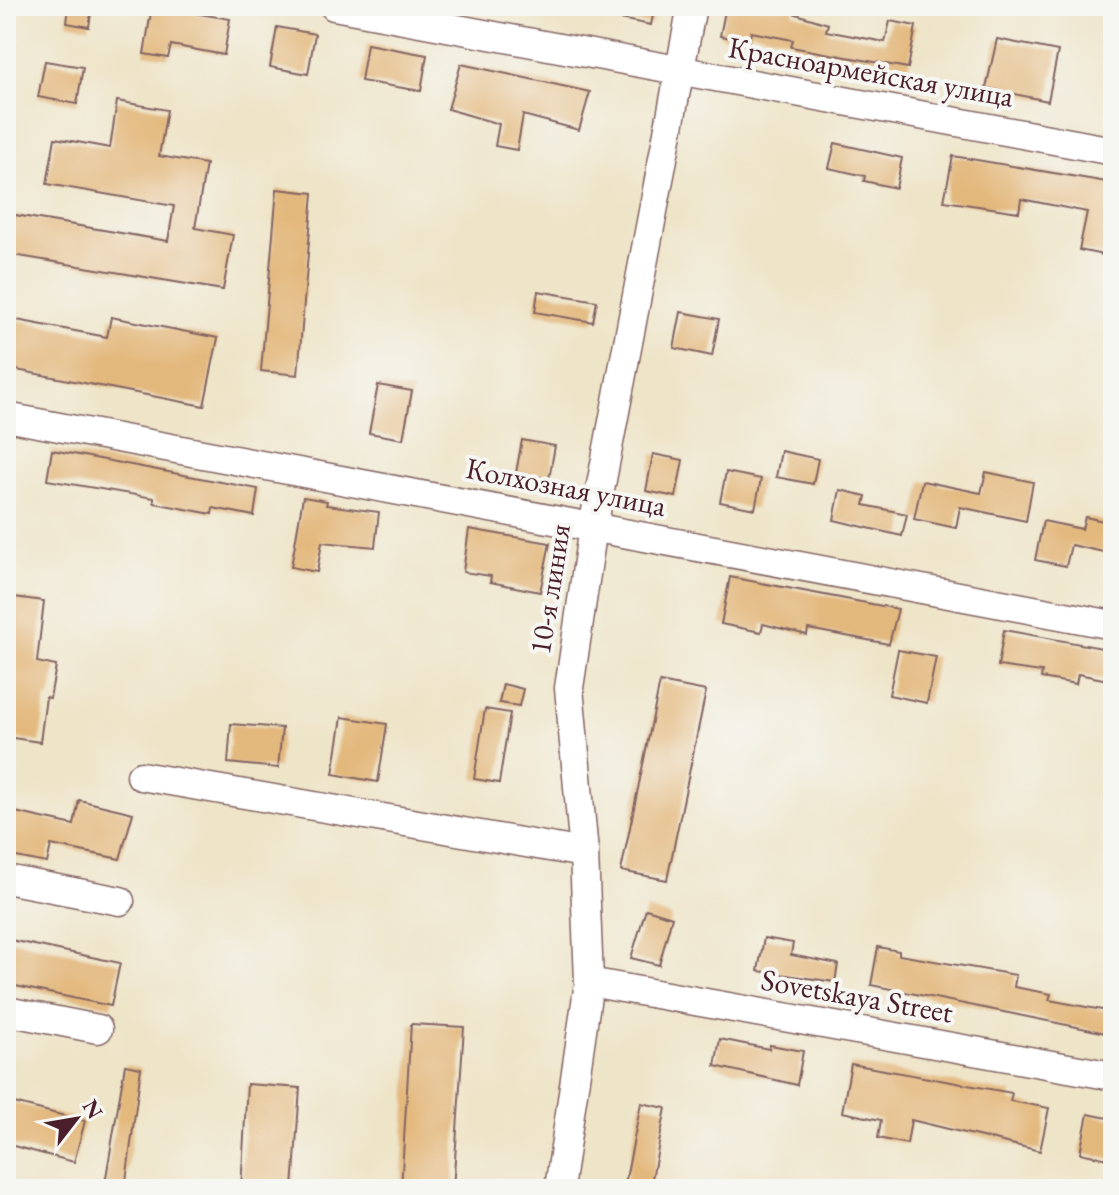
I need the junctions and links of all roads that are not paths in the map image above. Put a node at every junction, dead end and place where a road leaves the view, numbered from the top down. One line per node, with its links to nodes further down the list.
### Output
1 (334, 6): 3 (street, Красноармейская улица)
2 (692, 6): 3 (street, 10-я линия)
3 (679, 72): 4 (street, Красноармейская улица); 6 (street, 10-я линия)
4 (1113, 151)
5 (6, 417): 6 (street, Колхозная улица)
6 (593, 527): 7 (street, Колхозная улица); 9 (street, 10-я линия)
7 (1113, 625)
8 (141, 776): 9 (street)
9 (584, 853): 12 (street, 10-я линия)
10 (6, 879): 11 (street)
11 (120, 901)
12 (589, 982): 15 (street, Sovetskaya Street); 16 (street, 10-я линия)
13 (6, 1011): 14 (street)
14 (98, 1029)
15 (1113, 1076)
16 (559, 1189)

